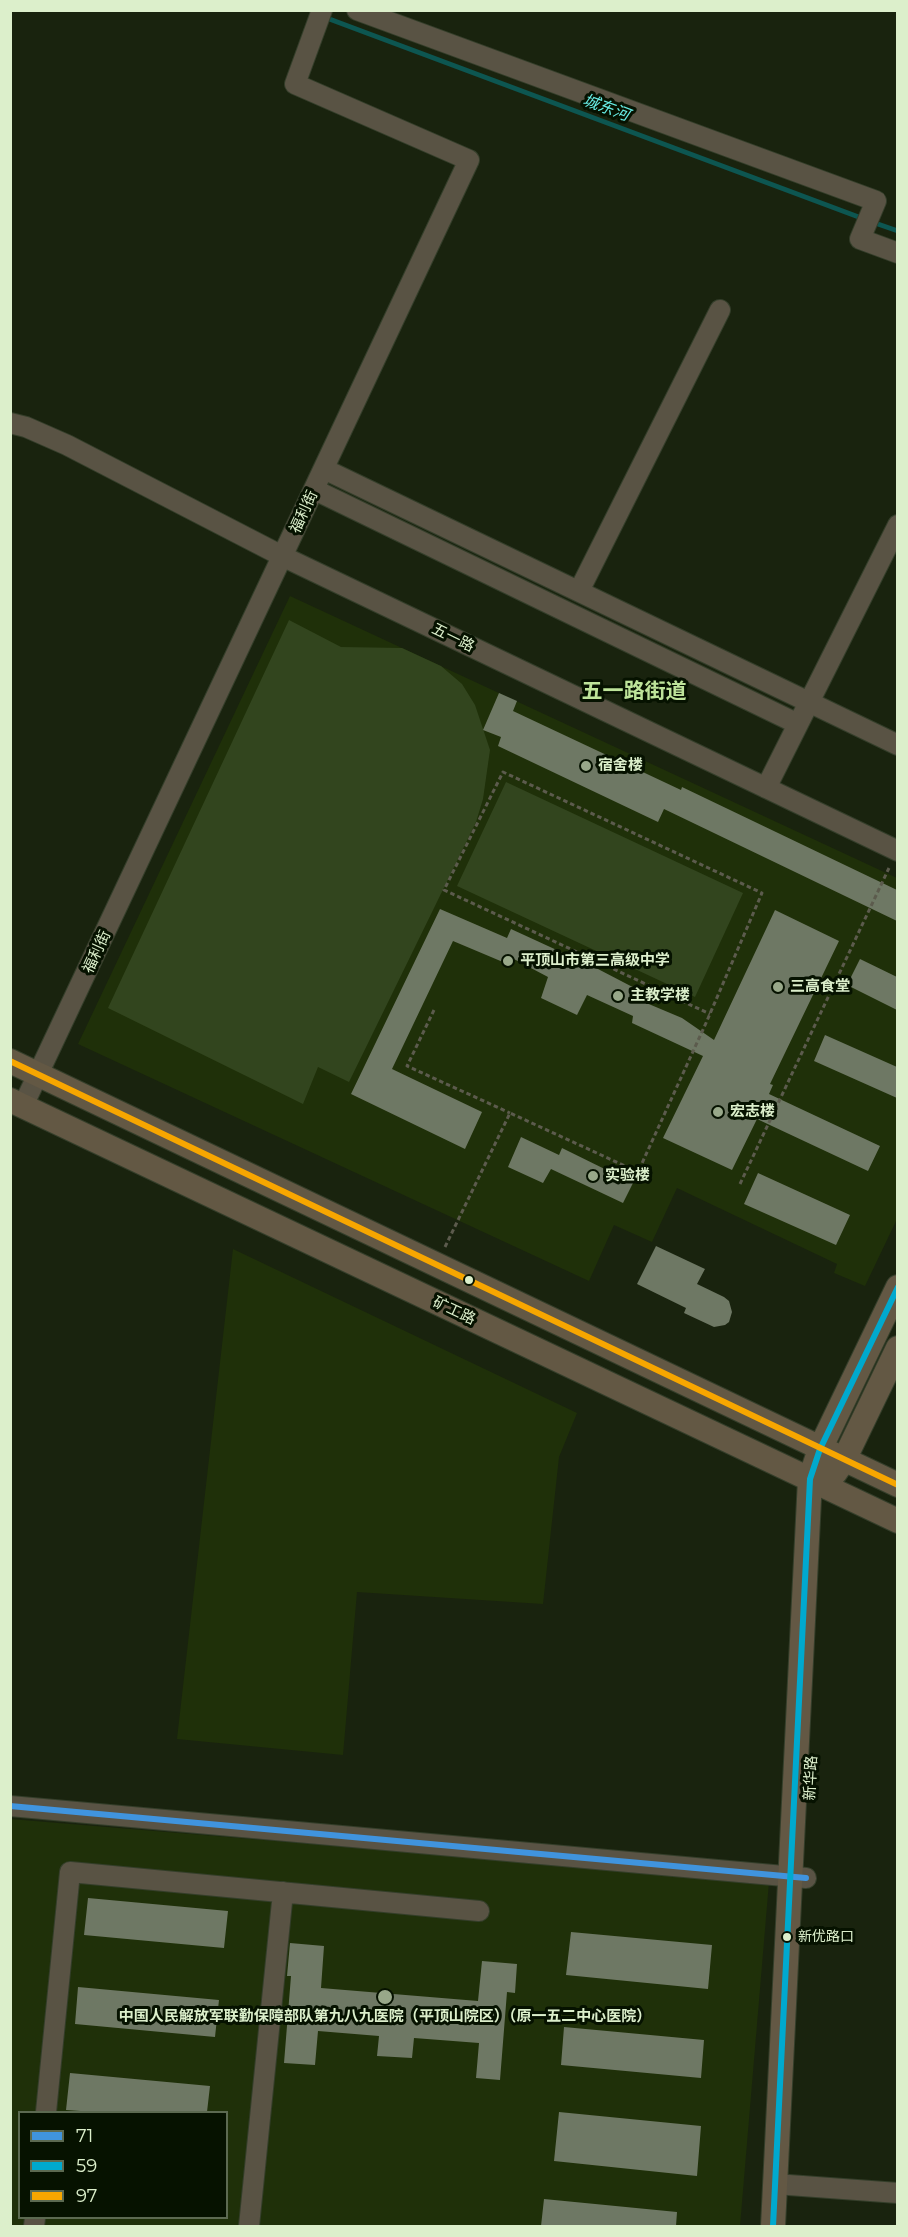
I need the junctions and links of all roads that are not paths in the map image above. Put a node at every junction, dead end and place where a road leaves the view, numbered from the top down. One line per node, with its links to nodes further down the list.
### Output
1 (322, 10): 6 (street, 福利街)
2 (357, 10): 3 (street)
3 (897, 253)
4 (720, 310): 10 (street)
5 (10, 423): 9 (street, 五一路)
6 (324, 469): 7 (street, 福利街); 10 (street)
7 (315, 490): 9 (street, 福利街); 12 (street)
8 (897, 525): 11 (street)
9 (284, 556): 14 (street, 五一路); 17 (street, 福利街)
10 (579, 591): 11 (street)
11 (809, 703): 12 (street); 13 (street)
12 (798, 724): 14 (street)
13 (897, 745)
14 (766, 788): 15 (street, 五一路)
15 (897, 851)
16 (10, 1062): 17 (main road)
17 (39, 1074): 18 (street, 福利街); 21 (main road)
18 (17, 1103): 23 (main road, 矿工路)
19 (897, 1287): 21 (main road, 新华路)
20 (897, 1348): 22 (main road)
21 (820, 1449): 22 (main road); 23 (main road, 新华路)
22 (844, 1460): 23 (main road); 24 (main road)
23 (817, 1482): 25 (main road, 矿工路); 27 (main road, 新华路)
24 (897, 1485)
25 (897, 1521)
26 (10, 1806): 27 (street)
27 (799, 1878): 31 (main road, 新华路)
28 (283, 1892): 29 (street); 30 (street); 33 (street)
29 (479, 1911)
30 (46, 2111)
31 (781, 2184): 32 (street); 34 (main road, 新华路); 35 (main road, 新华路)
32 (897, 2193)
33 (249, 2226)
34 (773, 2226)
35 (784, 2226)

